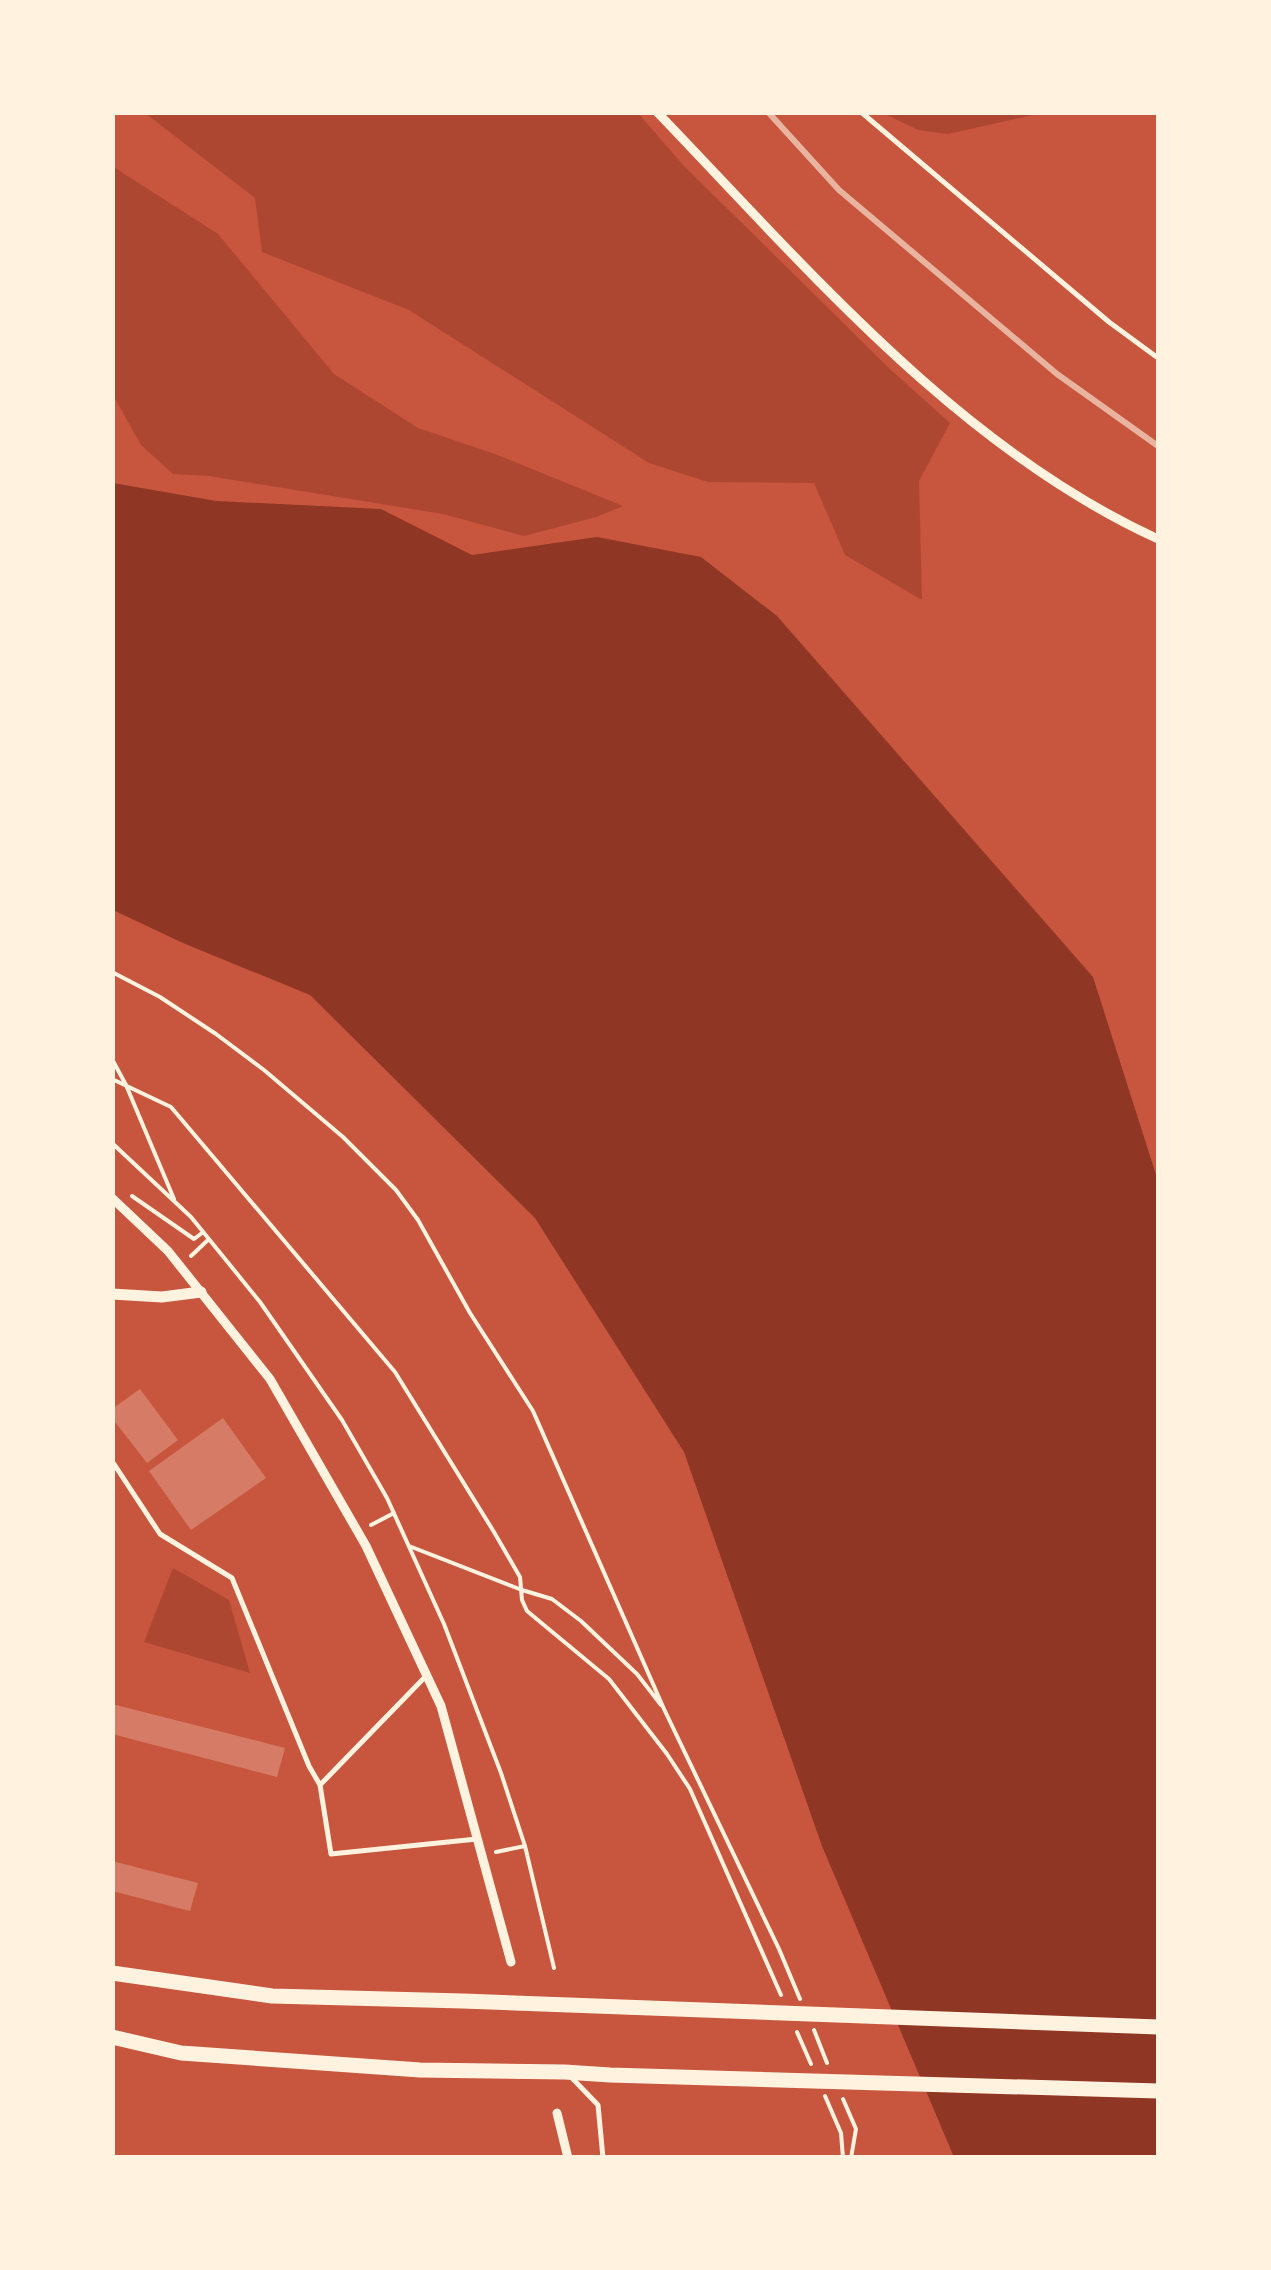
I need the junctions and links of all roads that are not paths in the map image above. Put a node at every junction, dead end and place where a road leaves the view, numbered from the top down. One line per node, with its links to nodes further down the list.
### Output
1 (657, 112): 4 (street)
2 (861, 112): 3 (lane)
3 (1158, 358)
4 (1158, 538)
5 (112, 1198): 6 (street)
6 (201, 1292): 7 (street); 9 (street)
7 (112, 1294)
8 (112, 1460): 10 (lane)
9 (427, 1676): 10 (lane); 11 (street)
10 (320, 1785): 11 (lane)
11 (476, 1839): 12 (street)
12 (510, 1962)
13 (112, 1972): 14 (main road)
14 (1158, 2027)
15 (112, 2036): 16 (main road)
16 (565, 2072): 17 (main road); 20 (lane)
17 (1158, 2090)
18 (557, 2113): 19 (street)
19 (568, 2158)
20 (603, 2158)

